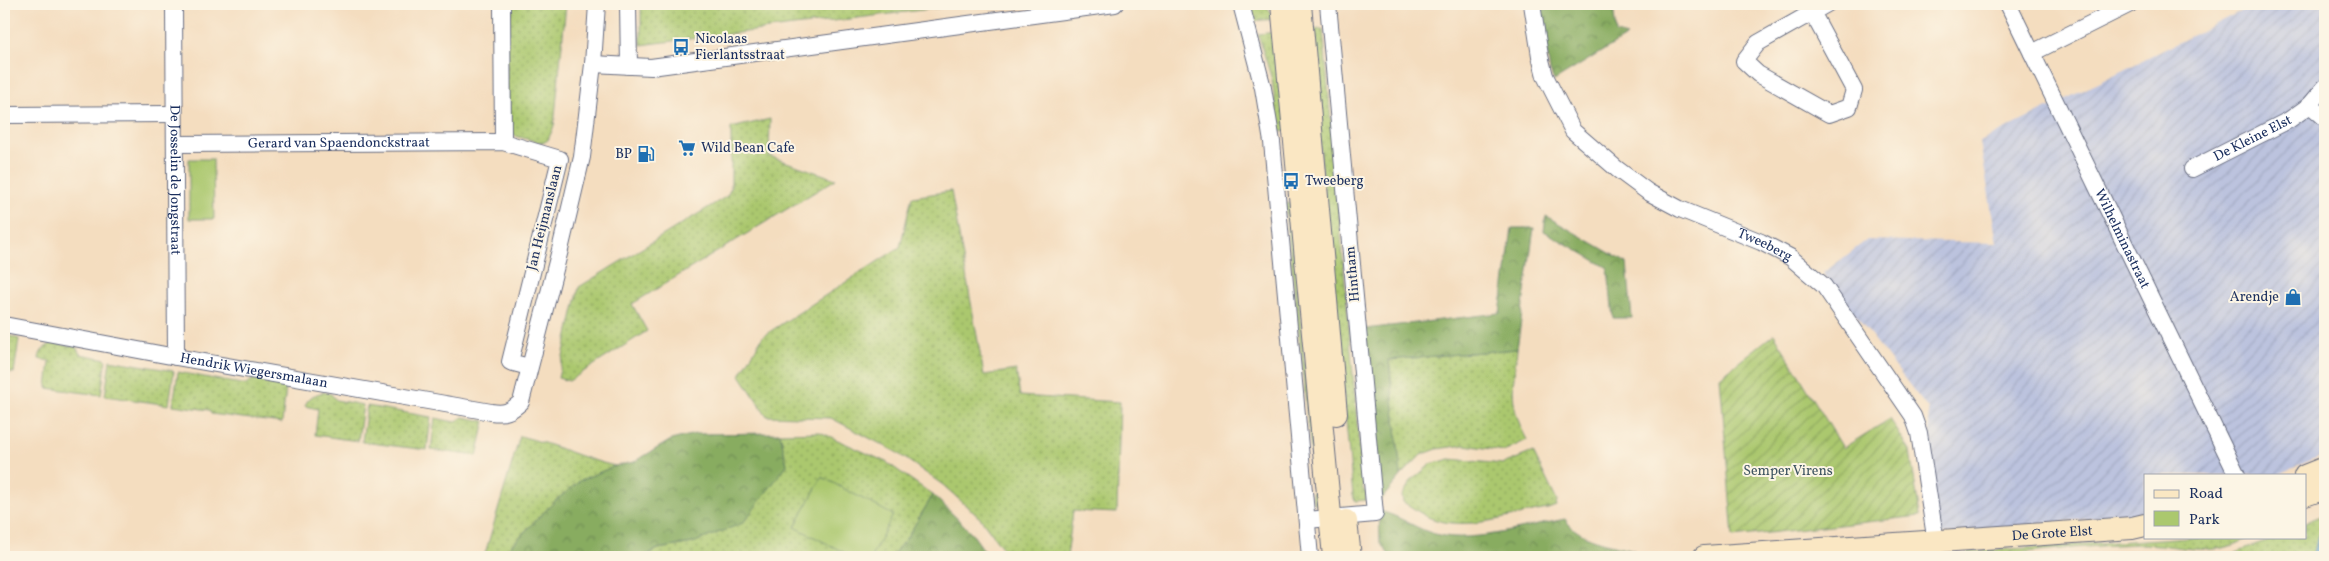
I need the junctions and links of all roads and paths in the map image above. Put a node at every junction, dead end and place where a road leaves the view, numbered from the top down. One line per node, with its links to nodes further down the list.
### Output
1 (174, 4): 21 (street, De Josselin de Jongstraat)
2 (502, 4): 24 (street)
3 (598, 4): 17 (street, Jan Heijmanslaan)
4 (628, 4): 18 (street)
5 (1115, 4): 14 (street)
6 (1241, 4): 37 (street)
7 (1282, 4): 36 (street, Hintham)
8 (1300, 4): 36 (street, Hintham)
9 (1328, 4): 36 (street, Hintham)
10 (1532, 4): 39 (street, Tweeberg)
11 (1827, 4): 15 (street)
12 (2008, 4): 16 (street, Wilhelminastraat)
13 (2130, 4): 16 (street)
14 (1003, 11): 18 (street)
15 (1812, 12): 15 (street)
16 (2032, 53): 32 (street, Wilhelminastraat)
17 (593, 64): 18 (street); 29 (street, Jan Heijmanslaan)
18 (629, 66)
19 (2325, 87): 20 (street, De Kleine Elst)
20 (2310, 105): 23 (street); 26 (street, De Kleine Elst)
21 (174, 114): 22 (street); 25 (street, De Josselin de Jongstraat)
22 (4, 115)
23 (2325, 118)
24 (503, 142): 25 (street, Gerard van Spaendonckstraat); 29 (street, Jan Heijmanslaan)
25 (175, 144): 28 (street, De Josselin de Jongstraat)
26 (2192, 169)
27 (4, 325): 28 (street, Hendrik Wiegersmalaan)
28 (176, 358): 30 (street, Hendrik Wiegersmalaan)
29 (530, 367): 30 (street, Jan Heijmanslaan)
30 (504, 414)
31 (2325, 468): 33 (street)
32 (2237, 474)
33 (2306, 476)
34 (2325, 488): 35 (street)
35 (2306, 495)
36 (1338, 518): 37 (street, Hintham); 41 (street, Hintham); 42 (street, Hintham)
37 (1307, 520): 40 (street)
38 (2141, 528): 39 (street, De Grote Elst)
39 (1936, 543): 43 (street, De Grote Elst)
40 (1310, 557)
41 (1334, 557)
42 (1350, 557)
43 (1704, 557)

